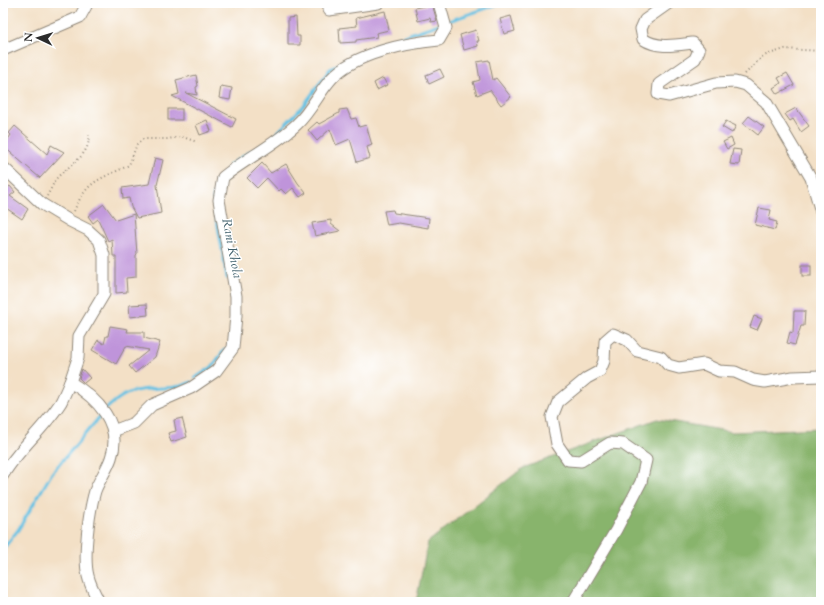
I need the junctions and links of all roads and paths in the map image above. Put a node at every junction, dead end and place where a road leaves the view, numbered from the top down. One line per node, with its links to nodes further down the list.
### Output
1 (84, 3): 6 (street)
2 (329, 3): 3 (street)
3 (378, 3)
4 (439, 3): 17 (street)
5 (670, 3): 8 (street)
6 (3, 50)
7 (821, 50): 8 (path)
8 (740, 83): 13 (street)
9 (89, 135): 12 (path)
10 (197, 142): 14 (path)
11 (3, 167): 12 (street)
12 (42, 204): 14 (street)
13 (821, 212)
14 (70, 221): 16 (street)
15 (821, 376): 20 (street)
16 (70, 382): 17 (street); 18 (street)
17 (113, 432): 19 (street)
18 (3, 475)
19 (98, 602)
20 (574, 602)

